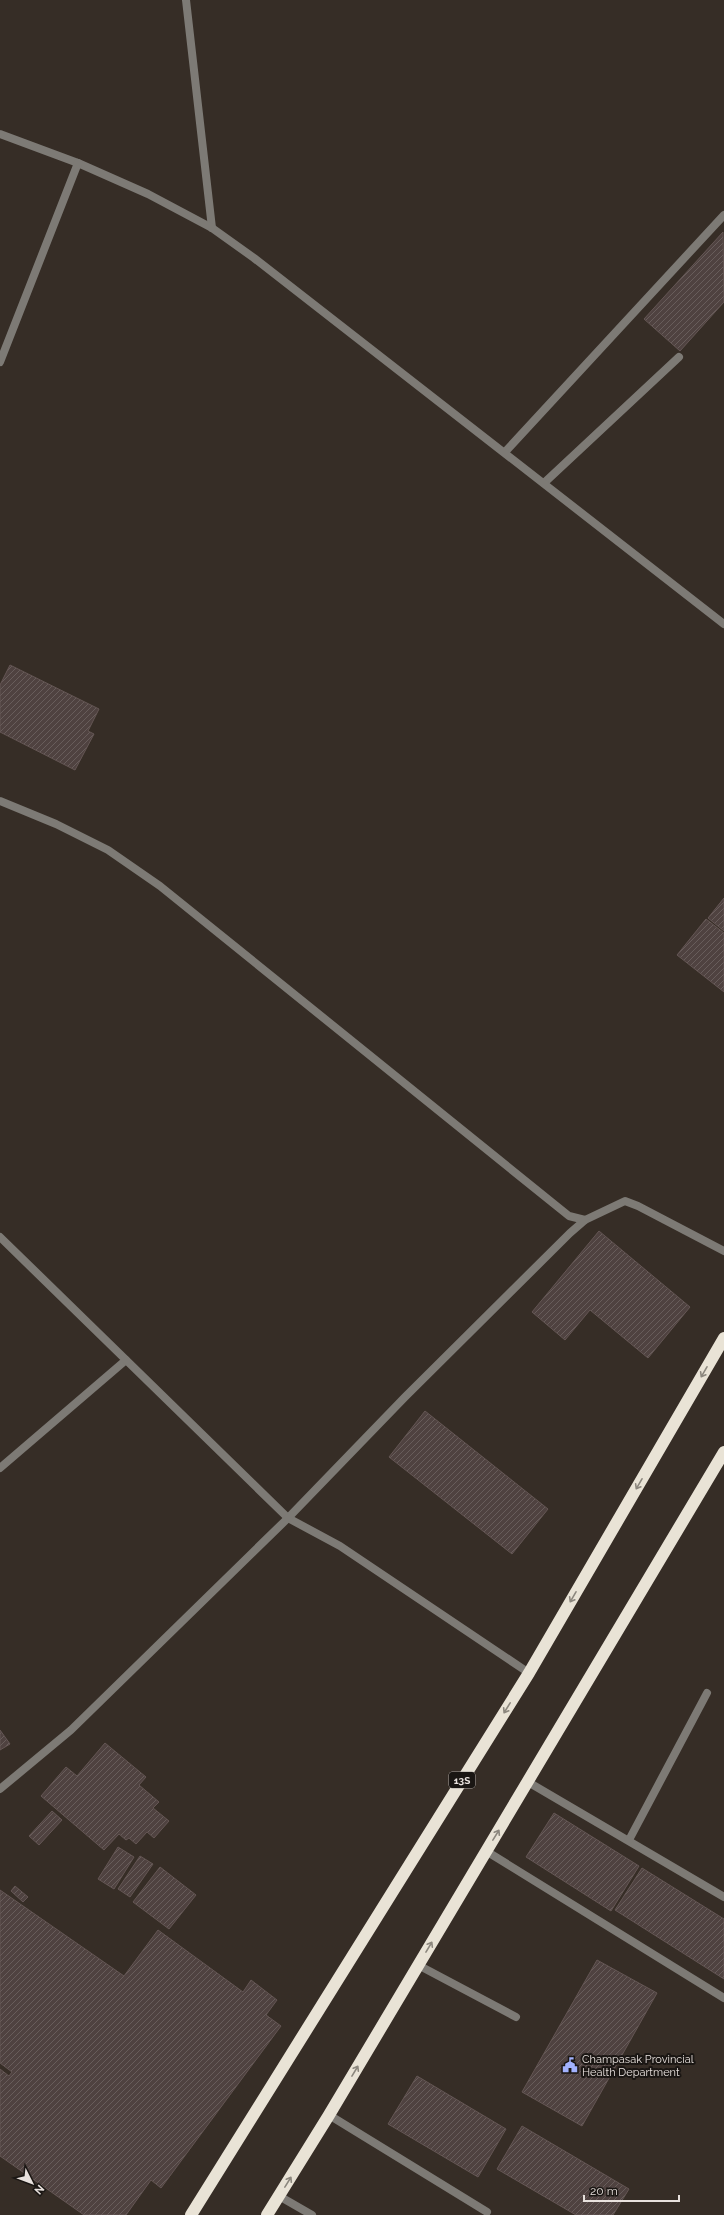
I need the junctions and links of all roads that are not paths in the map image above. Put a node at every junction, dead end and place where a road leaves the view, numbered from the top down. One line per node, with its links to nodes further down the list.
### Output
1 (186, 0): 5 (street)
2 (0, 134): 3 (street)
3 (78, 163): 5 (street); 7 (street)
4 (724, 215): 8 (street)
5 (212, 228): 8 (street)
6 (679, 357): 9 (street)
7 (0, 362)
8 (505, 452): 9 (street)
9 (544, 483): 10 (street)
10 (724, 624)
11 (0, 800): 12 (street)
12 (585, 1220): 14 (street); 19 (street)
13 (0, 1237): 16 (street)
14 (724, 1251)
15 (724, 1338): 20 (highway, 13S, one-way to 20)
16 (126, 1360): 18 (street); 19 (street)
17 (724, 1452): 22 (highway)
18 (0, 1468)
19 (288, 1518): 20 (street); 23 (street)
20 (529, 1673): 33 (highway, 13S, one-way to 33)
21 (707, 1693): 24 (street)
22 (528, 1782): 24 (street); 25 (highway, one-way to 22)
23 (0, 1788)
24 (629, 1840): 26 (street)
25 (486, 1851): 27 (highway, one-way to 25); 28 (street)
26 (724, 1897)
27 (418, 1964): 29 (street); 30 (highway, one-way to 27)
28 (724, 1998)
29 (516, 2017)
30 (329, 2115): 31 (highway, one-way to 30); 32 (street)
31 (279, 2196): 34 (highway); 35 (street)
32 (487, 2212)
33 (191, 2215)
34 (267, 2215)
35 (312, 2215)

